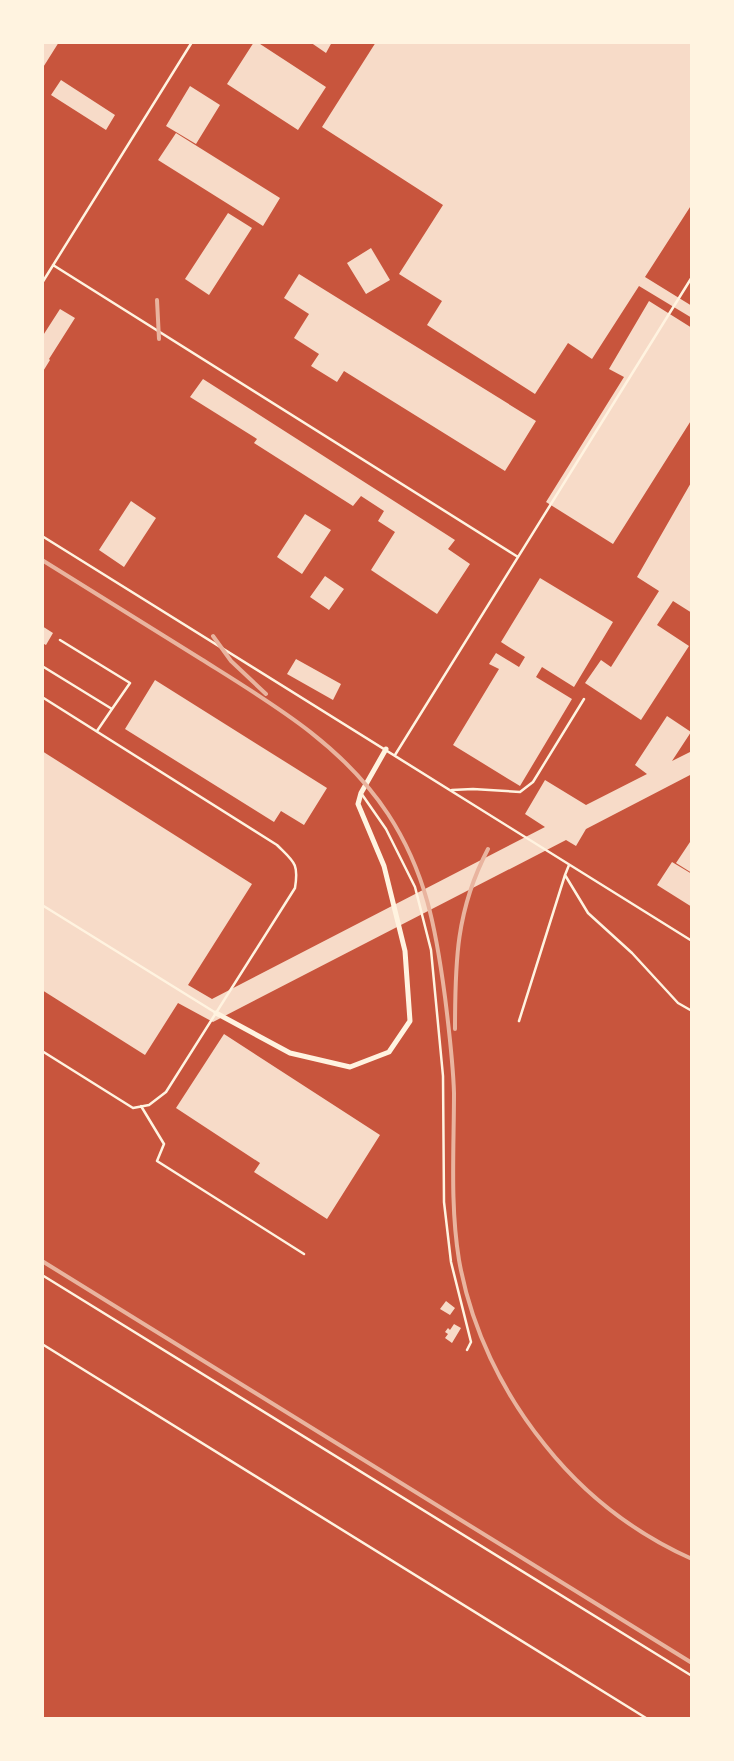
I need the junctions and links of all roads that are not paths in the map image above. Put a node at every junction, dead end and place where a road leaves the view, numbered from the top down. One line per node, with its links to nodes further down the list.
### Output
1 (192, 42): 2 (lane)
2 (53, 265): 4 (lane); 6 (lane)
3 (692, 277): 6 (lane)
4 (42, 283)
5 (42, 536): 13 (lane)
6 (518, 557): 14 (lane)
7 (60, 640): 11 (lane)
8 (42, 666): 11 (lane)
9 (42, 697): 12 (lane)
10 (584, 699): 15 (lane)
11 (112, 709): 12 (lane)
12 (97, 731): 22 (lane)
13 (386, 749): 14 (lane); 16 (street)
14 (395, 755): 15 (lane)
15 (450, 790): 17 (lane)
16 (361, 793): 22 (street); 27 (lane)
17 (569, 865): 18 (lane); 20 (lane)
18 (565, 875): 21 (lane); 23 (lane)
19 (42, 905): 22 (lane)
20 (692, 941)
21 (692, 1011)
22 (216, 1013): 25 (lane)
23 (520, 1021)
24 (42, 1051): 25 (lane)
25 (141, 1106): 26 (lane)
26 (304, 1254)
27 (466, 1350)

